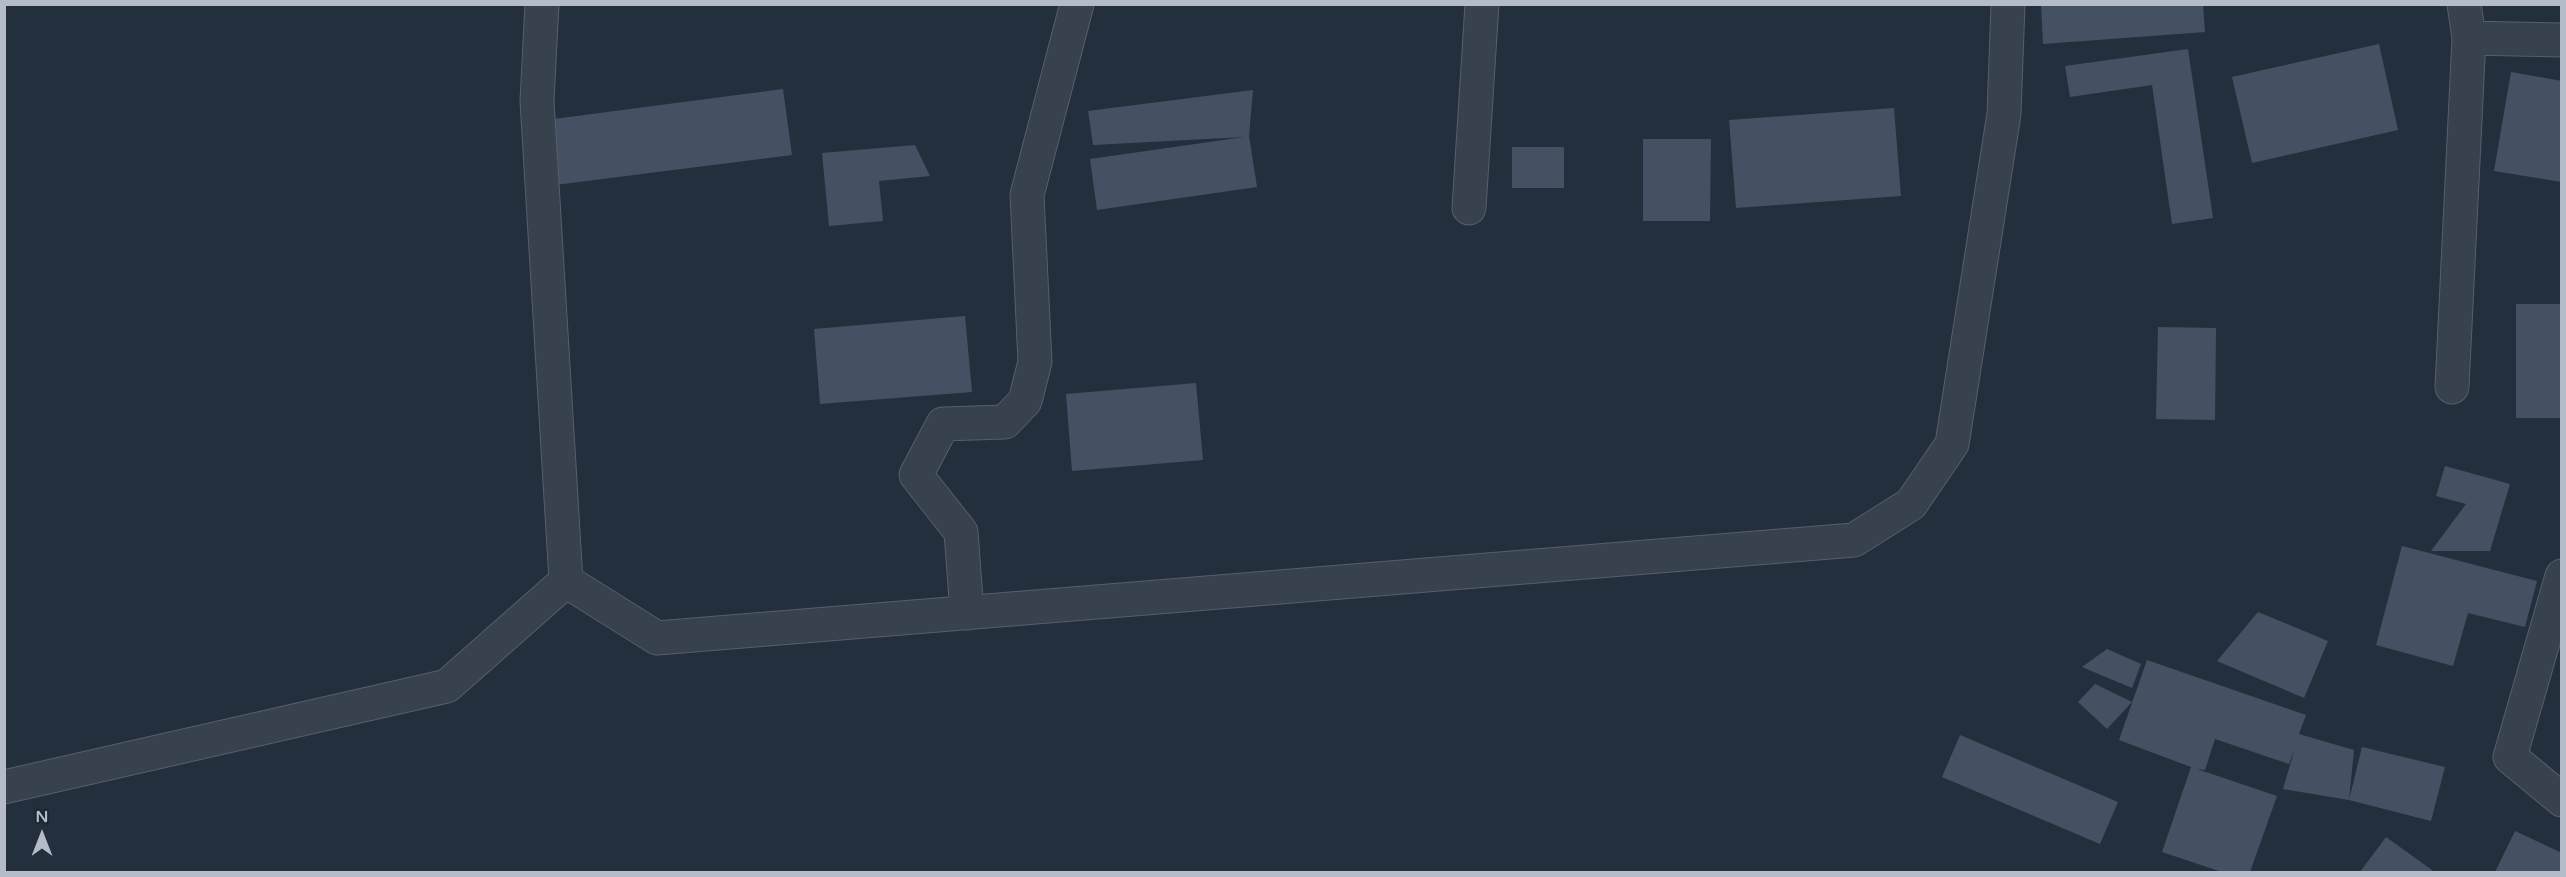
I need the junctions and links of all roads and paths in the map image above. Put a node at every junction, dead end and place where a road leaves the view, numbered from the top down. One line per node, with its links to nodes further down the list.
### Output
1 (542, 4): 11 (street)
2 (1077, 4): 12 (street)
3 (1482, 4): 8 (street)
4 (2008, 4): 12 (street)
5 (2464, 4): 6 (street)
6 (2469, 38): 7 (street); 9 (street)
7 (2562, 40)
8 (1469, 208)
9 (2452, 387)
10 (2562, 576): 14 (street)
11 (566, 581): 12 (street); 13 (street)
12 (968, 612)
13 (4, 787)
14 (2562, 800)

